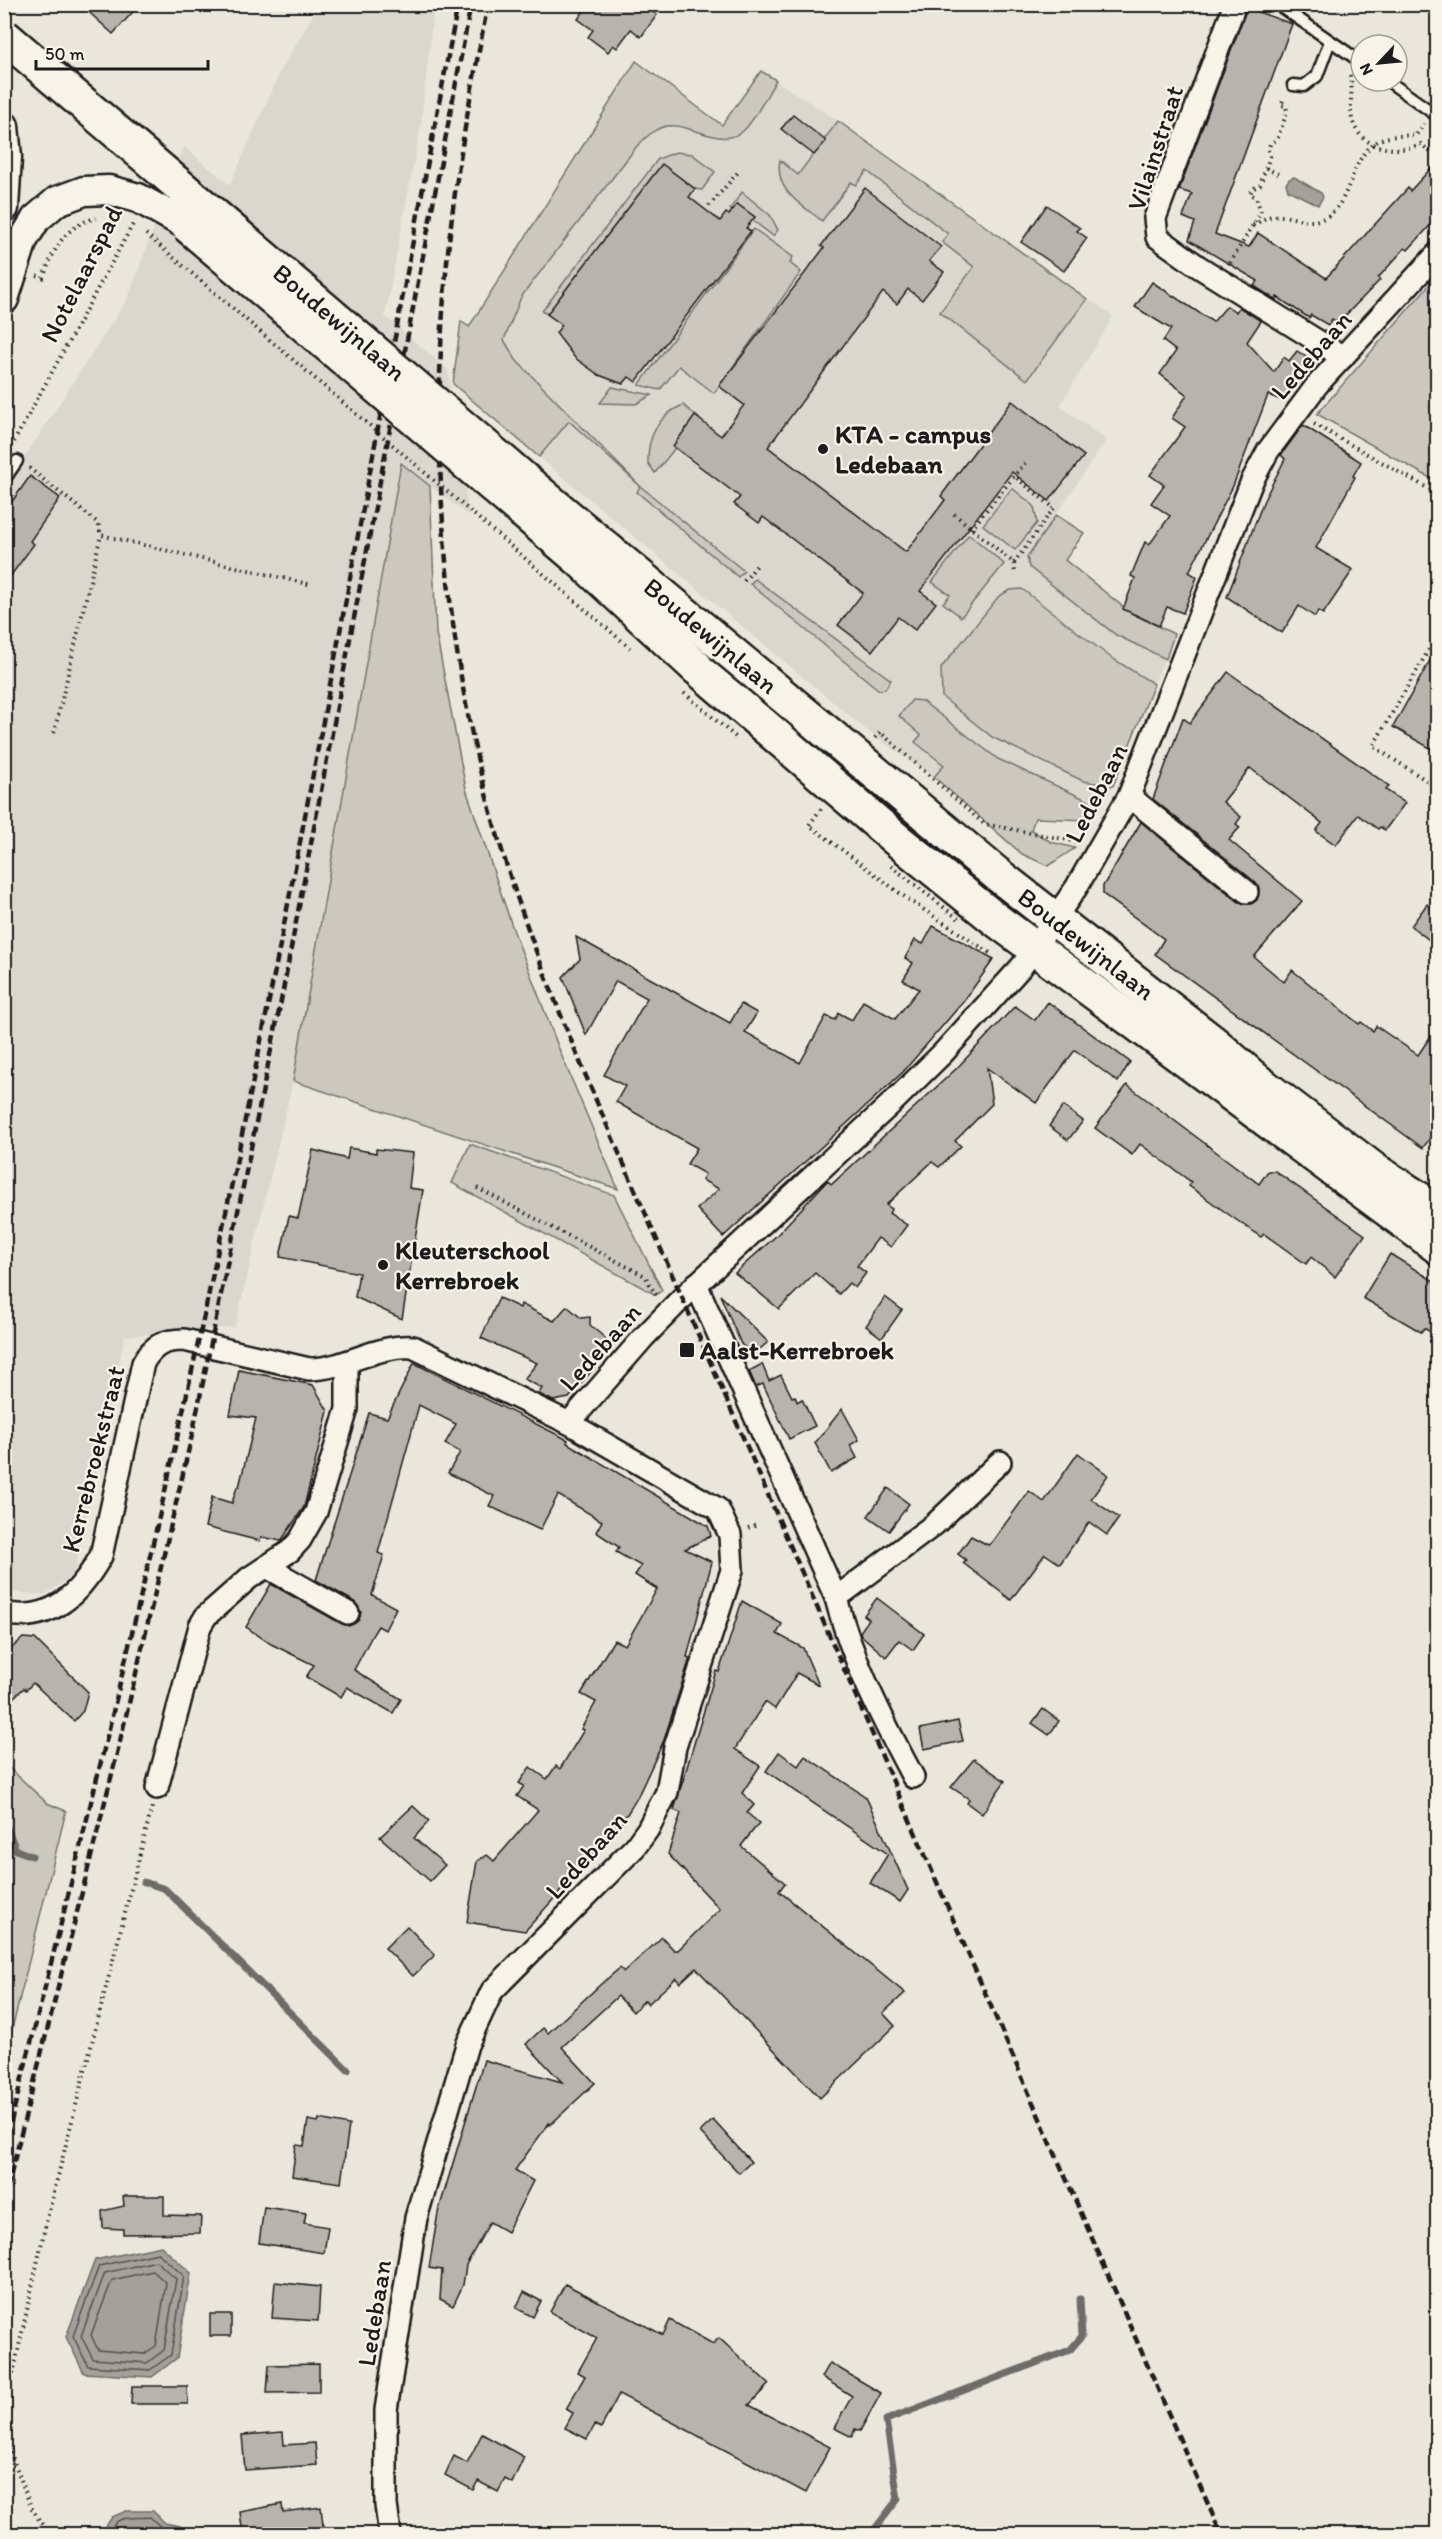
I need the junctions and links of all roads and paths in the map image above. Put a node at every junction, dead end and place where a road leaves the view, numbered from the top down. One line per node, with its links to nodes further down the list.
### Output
1 (1235, 4): 29 (street, Vilainstraat)
2 (1277, 4): 4 (lane)
3 (4, 36): 59 (main road, Boudewijnlaan, bridge)
4 (1330, 41): 5 (lane); 8 (lane)
5 (1341, 48): 6 (lane); 15 (path)
6 (1349, 54)
7 (4, 63): 24 (main road, Boudewijnlaan)
8 (1293, 85)
9 (1405, 93): 11 (lane)
10 (1292, 98): 17 (path)
11 (1434, 113): 13 (path)
12 (4, 126): 21 (main road)
13 (1416, 135): 14 (path); 15 (path)
14 (1421, 144): 15 (path); 16 (path)
15 (1374, 145): 25 (path)
16 (1437, 159)
17 (1266, 168): 19 (path); 25 (path)
18 (740, 170): 20 (path)
19 (1282, 176)
20 (709, 206)
21 (4, 208)
22 (106, 217): 28 (path)
23 (133, 223): 33 (path, Notelaarspad)
24 (187, 225): 28 (main road, Boudewijnlaan, bridge); 58 (main road, Boudewijnlaan, bridge)
25 (1252, 226): 29 (path)
26 (143, 232): 48 (path, bridge)
27 (1437, 253): 31 (street, Ledebaan)
28 (13, 270): 30 (main road, Boudewijnlaan)
29 (1219, 280): 31 (street, Vilainstraat)
30 (4, 299)
31 (1343, 357): 32 (street, Ledebaan)
32 (1296, 413): 38 (path); 53 (street, Ledebaan)
33 (7, 454)
34 (17, 461): 37 (lane); 41 (path)
35 (1025, 463): 36 (path)
36 (1014, 476): 40 (path); 42 (path)
37 (4, 480)
38 (1437, 494)
39 (954, 514): 40 (path)
40 (971, 529): 42 (path)
41 (101, 535): 46 (path); 50 (path)
42 (1014, 563): 44 (path)
43 (758, 564): 45 (path)
44 (1015, 573)
45 (744, 580)
46 (312, 585)
47 (1437, 634): 52 (path)
48 (639, 655)
49 (682, 692): 51 (path, bridge)
50 (54, 734)
51 (744, 744)
52 (1437, 788)
53 (1129, 796): 57 (street); 59 (street, Ledebaan)
54 (817, 806): 55 (path)
55 (826, 813)
56 (881, 858): 58 (path, bridge)
57 (1247, 892)
58 (967, 912): 60 (main road, Boudewijnlaan)
59 (1054, 919): 60 (street, Ledebaan); 62 (main road, Boudewijnlaan)
60 (1034, 949): 63 (main road, Boudewijnlaan); 64 (street, Ledebaan)
61 (477, 1188): 65 (path)
62 (1437, 1211)
63 (1437, 1247)
64 (696, 1284): 65 (street, Ledebaan); 70 (street)
65 (668, 1312): 67 (street, Ledebaan)
66 (347, 1363): 67 (street, Kerrebroekstraat); 69 (street); 71 (street, Kerrebroekstraat)
67 (569, 1423): 78 (street, Ledebaan)
68 (1000, 1462): 70 (street)
69 (267, 1567): 72 (street); 74 (street)
70 (836, 1598): 73 (street)
71 (4, 1613)
72 (348, 1613)
73 (913, 1778)
74 (157, 1788): 75 (path)
75 (4, 2415)
76 (4, 2435): 77 (path)
77 (48, 2535)
78 (390, 2535)

